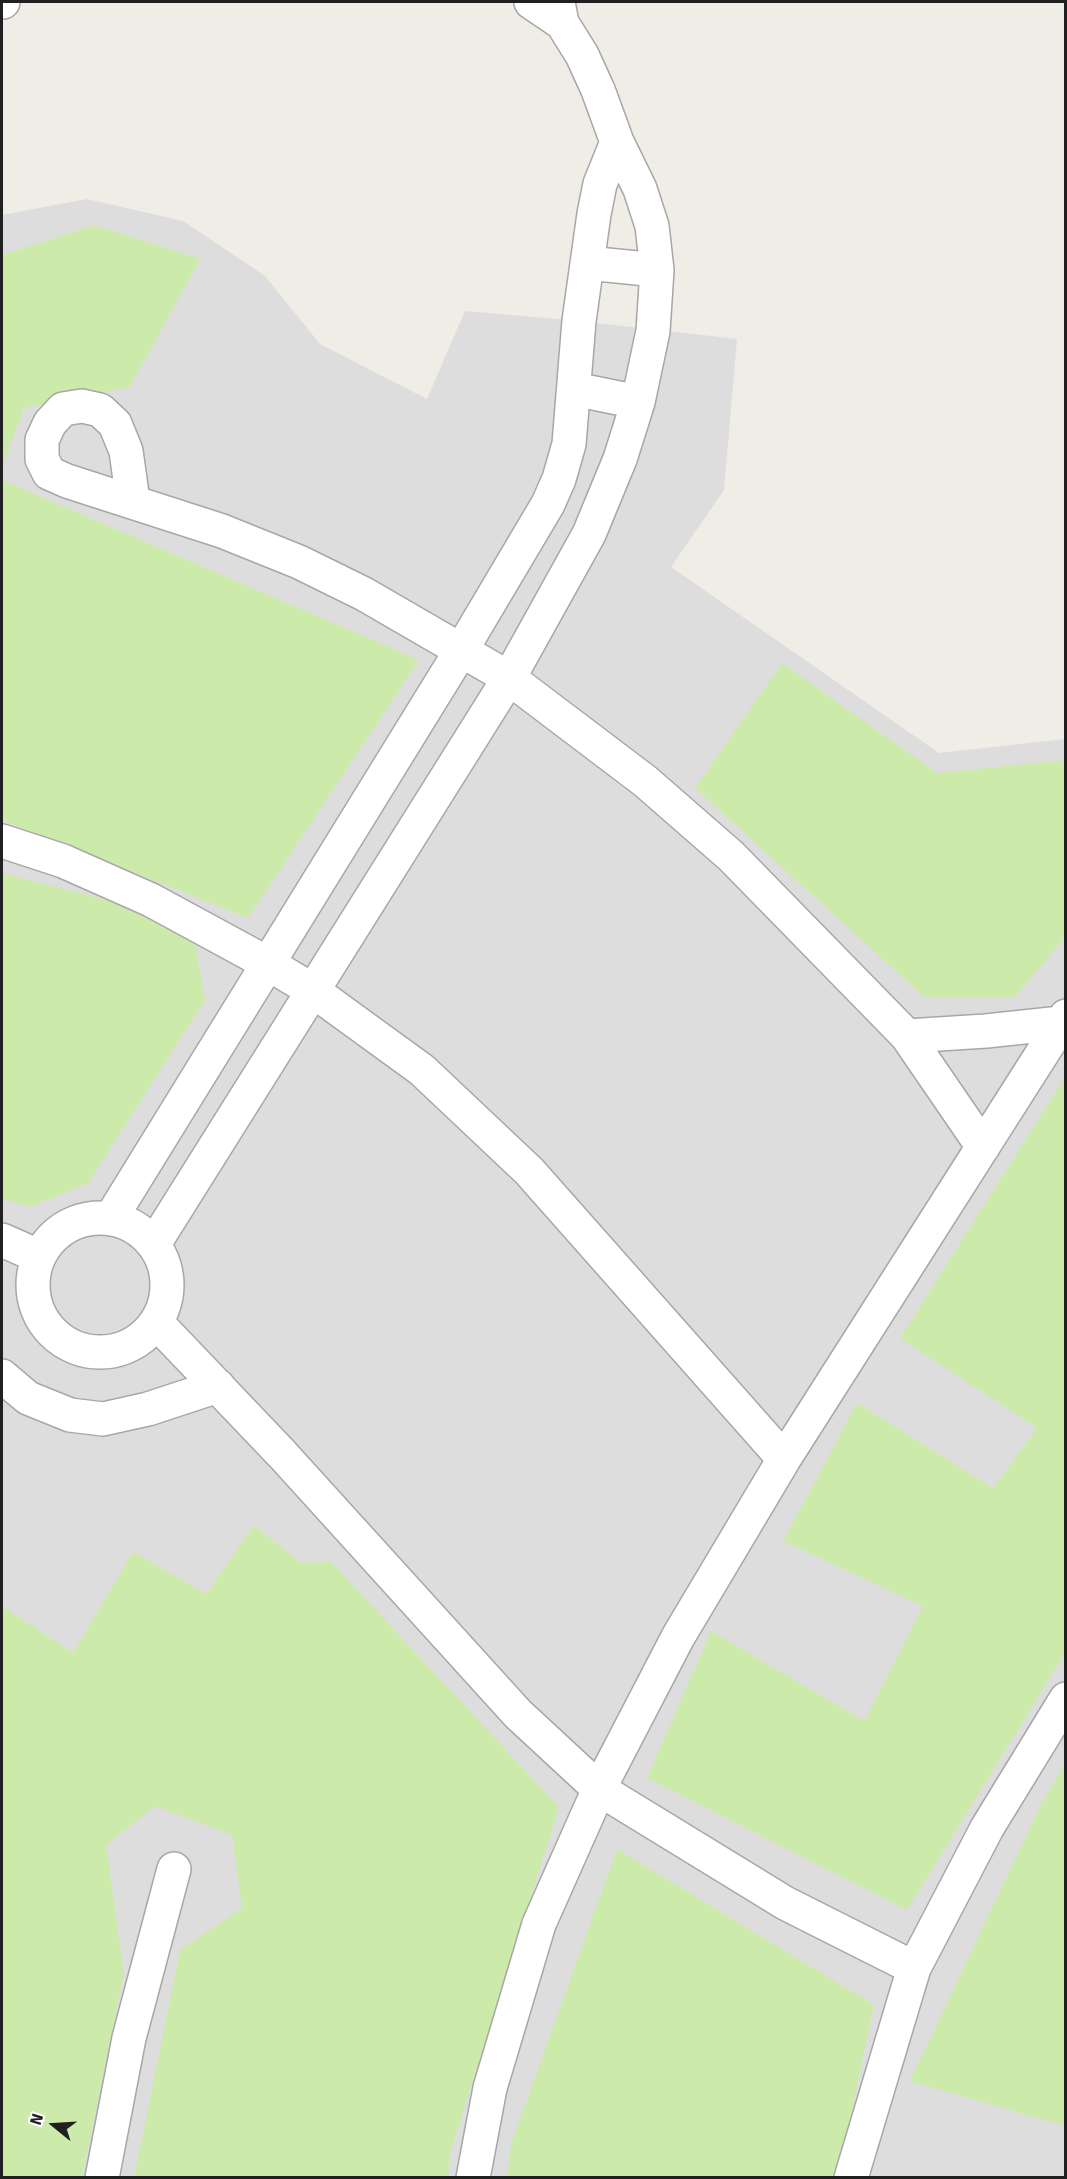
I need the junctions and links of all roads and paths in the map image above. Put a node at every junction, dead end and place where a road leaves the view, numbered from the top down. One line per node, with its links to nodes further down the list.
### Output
1 (531, 2): 2 (street)
2 (560, 12): 3 (street)
3 (617, 142): 4 (street); 5 (street)
4 (587, 263): 5 (street); 6 (street)
5 (657, 270): 7 (street)
6 (574, 389): 7 (street); 9 (street)
7 (638, 402): 10 (street)
8 (133, 501): 9 (street)
9 (462, 650): 10 (street); 12 (street)
10 (509, 678): 13 (street); 15 (street)
11 (2, 841): 12 (street)
12 (267, 963): 13 (street); 17 (street)
13 (312, 990): 19 (street); 24 (street)
14 (1063, 1019): 15 (street); 16 (street)
15 (907, 1036): 16 (street)
16 (983, 1147): 24 (street)
17 (111, 1218): 19 (street); 20 (street)
18 (2, 1240): 20 (street)
19 (154, 1244): 21 (street)
20 (38, 1256): 21 (street)
21 (158, 1323): 23 (street)
22 (2, 1376): 23 (street)
23 (218, 1386): 26 (street)
24 (784, 1459): 26 (street)
25 (1065, 1699): 28 (street)
26 (599, 1789): 28 (street); 30 (street)
27 (174, 1869): 29 (street)
28 (914, 1968): 31 (street)
29 (102, 2178)
30 (473, 2178)
31 (851, 2178)

